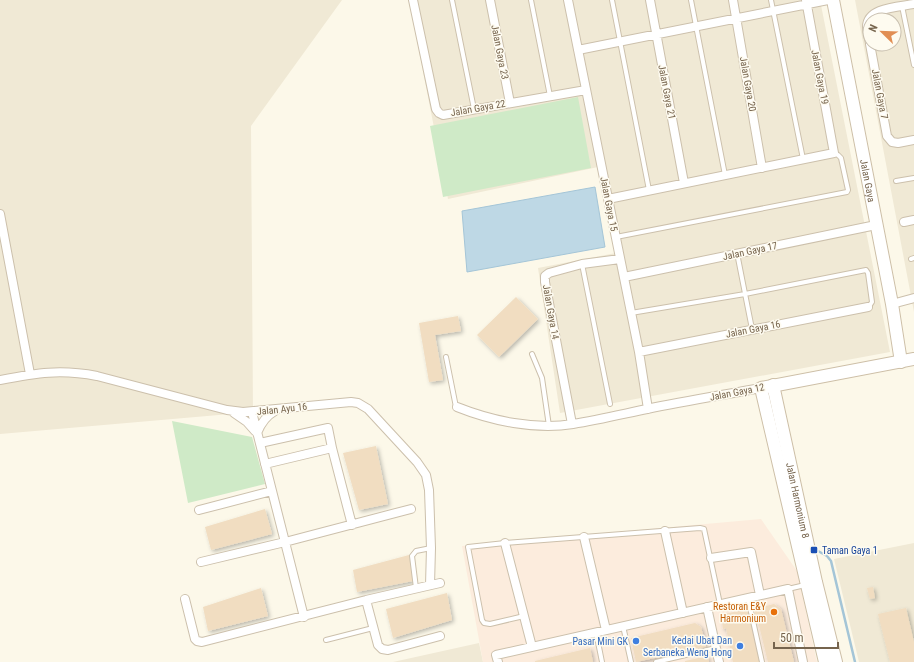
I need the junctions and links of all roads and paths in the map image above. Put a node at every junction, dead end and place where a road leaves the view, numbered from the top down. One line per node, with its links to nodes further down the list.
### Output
1 (413, 0): 28 (street, Jalan Gaya 22)
2 (452, 0): 28 (lane)
3 (490, 0): 27 (street, Jalan Gaya 23)
4 (531, 0): 26 (lane)
5 (568, 0): 22 (street, Jalan Gaya 15)
6 (612, 0): 21 (lane)
7 (650, 0): 20 (street, Jalan Gaya 21)
8 (691, 0): 19 (lane)
9 (733, 0): 18 (street, Jalan Gaya 20)
10 (771, 0): 16 (lane)
11 (828, 0): 13 (street)
12 (833, 0): 42 (street, Jalan Gaya)
13 (806, 2): 16 (street); 30 (street, Jalan Gaya 19)
14 (914, 4): 15 (street)
15 (902, 6): 17 (street, Jalan Gaya 7); 24 (lane)
16 (773, 11): 18 (street); 31 (lane)
17 (875, 12)
18 (737, 18): 19 (street); 32 (street, Jalan Gaya 20)
19 (696, 26): 20 (street); 33 (lane)
20 (656, 34): 21 (street); 36 (street, Jalan Gaya 21)
21 (620, 41): 22 (street); 37 (lane)
22 (578, 50): 25 (street, Jalan Gaya 15)
23 (872, 52): 29 (street, Jalan Gaya 7)
24 (914, 65)
25 (586, 90): 26 (street, Jalan Gaya 22); 38 (street, Jalan Gaya 15)
26 (550, 96): 27 (street, Jalan Gaya 22)
27 (510, 103): 28 (street, Jalan Gaya 22)
28 (474, 109)
29 (914, 140)
30 (834, 153): 31 (street); 43 (lane)
31 (803, 160): 32 (street)
32 (762, 168): 33 (street)
33 (725, 175): 36 (street)
34 (914, 178): 35 (lane)
35 (896, 181)
36 (684, 184): 37 (street)
37 (649, 190): 38 (street)
38 (608, 199): 43 (street, Jalan Gaya 15)
39 (0, 214): 59 (street)
40 (914, 220): 41 (street)
41 (904, 222)
42 (876, 224): 44 (street, Jalan Gaya 17); 50 (street, Jalan Gaya)
43 (616, 238): 45 (street, Jalan Gaya 15)
44 (737, 253): 47 (street, Jalan Gaya 17); 48 (lane)
45 (620, 259): 46 (street, Jalan Gaya 14); 47 (street, Jalan Gaya 15)
46 (582, 264): 62 (lane); 68 (street, Jalan Gaya 14)
47 (624, 277): 52 (street, Jalan Gaya 15)
48 (745, 294): 51 (lane); 52 (lane); 53 (lane)
49 (914, 298): 50 (street)
50 (892, 304): 58 (street, Jalan Gaya)
51 (868, 307): 53 (street, Jalan Gaya 16)
52 (631, 313): 54 (street, Jalan Gaya 15)
53 (752, 329): 54 (street, Jalan Gaya 16)
54 (639, 352): 64 (street, Jalan Gaya 15)
55 (532, 354): 69 (lane)
56 (446, 357): 63 (lane)
57 (914, 359): 58 (street, Jalan Gaya 12)
58 (901, 362): 61 (street, Jalan Gaya 12)
59 (30, 374): 60 (street, Jalan Ayu 16); 65 (street, Jalan Ayu 16)
60 (0, 380)
61 (767, 386): 64 (street, Jalan Gaya 12); 86 (street, Jalan Harmonium 8)
62 (610, 404)
63 (456, 407): 69 (street, Jalan Gaya 12)
64 (648, 409): 68 (street, Jalan Gaya 12)
65 (227, 410): 67 (street, Jalan Ayu 16); 70 (street)
66 (279, 410): 67 (street, Jalan Ayu 16); 70 (street); 82 (street, Jalan Ayu 16)
67 (252, 412): 70 (street)
68 (572, 424): 69 (street, Jalan Gaya 12)
69 (550, 426)
70 (257, 433): 71 (street)
71 (260, 443): 72 (street); 73 (street)
72 (332, 448): 73 (street); 77 (street)
73 (265, 464): 74 (street)
74 (272, 491): 76 (street); 80 (street)
75 (411, 509): 77 (street)
76 (199, 510)
77 (352, 524): 80 (street)
78 (665, 531): 79 (lane); 83 (lane); 96 (street)
79 (584, 537): 81 (lane); 101 (street)
80 (285, 542): 84 (street); 97 (street)
81 (505, 543): 98 (street); 98 (lane)
82 (431, 548): 87 (street, Jalan Ayu 16); 88 (lane)
83 (711, 558): 90 (street); 94 (lane)
84 (200, 562)
85 (440, 583): 87 (street)
86 (812, 583): 89 (lane); 114 (street, Jalan Harmonium 8); 115 (street, Jalan Harmonium 8)
87 (430, 585): 88 (street)
88 (416, 589): 93 (street)
89 (788, 589): 90 (street); 113 (street)
90 (760, 595): 91 (street)
91 (748, 598): 94 (street); 112 (lane)
92 (185, 599): 97 (street)
93 (366, 600): 97 (street); 100 (street)
94 (720, 604): 95 (street)
95 (707, 607): 96 (street); 106 (street)
96 (684, 613): 99 (street)
97 (304, 616)
98 (524, 616): 105 (street)
99 (623, 626): 101 (street); 109 (lane)
100 (374, 628): 103 (street); 104 (lane)
101 (606, 630): 102 (street)
102 (596, 632): 105 (street); 108 (lane)
103 (440, 636)
104 (326, 640)
105 (532, 647): 107 (street)
106 (716, 648): 110 (lane); 111 (street)
107 (497, 658)
108 (602, 662)
109 (631, 662)
110 (656, 662)
111 (719, 662)
112 (762, 662)
113 (804, 662)
114 (825, 662)
115 (836, 662)

